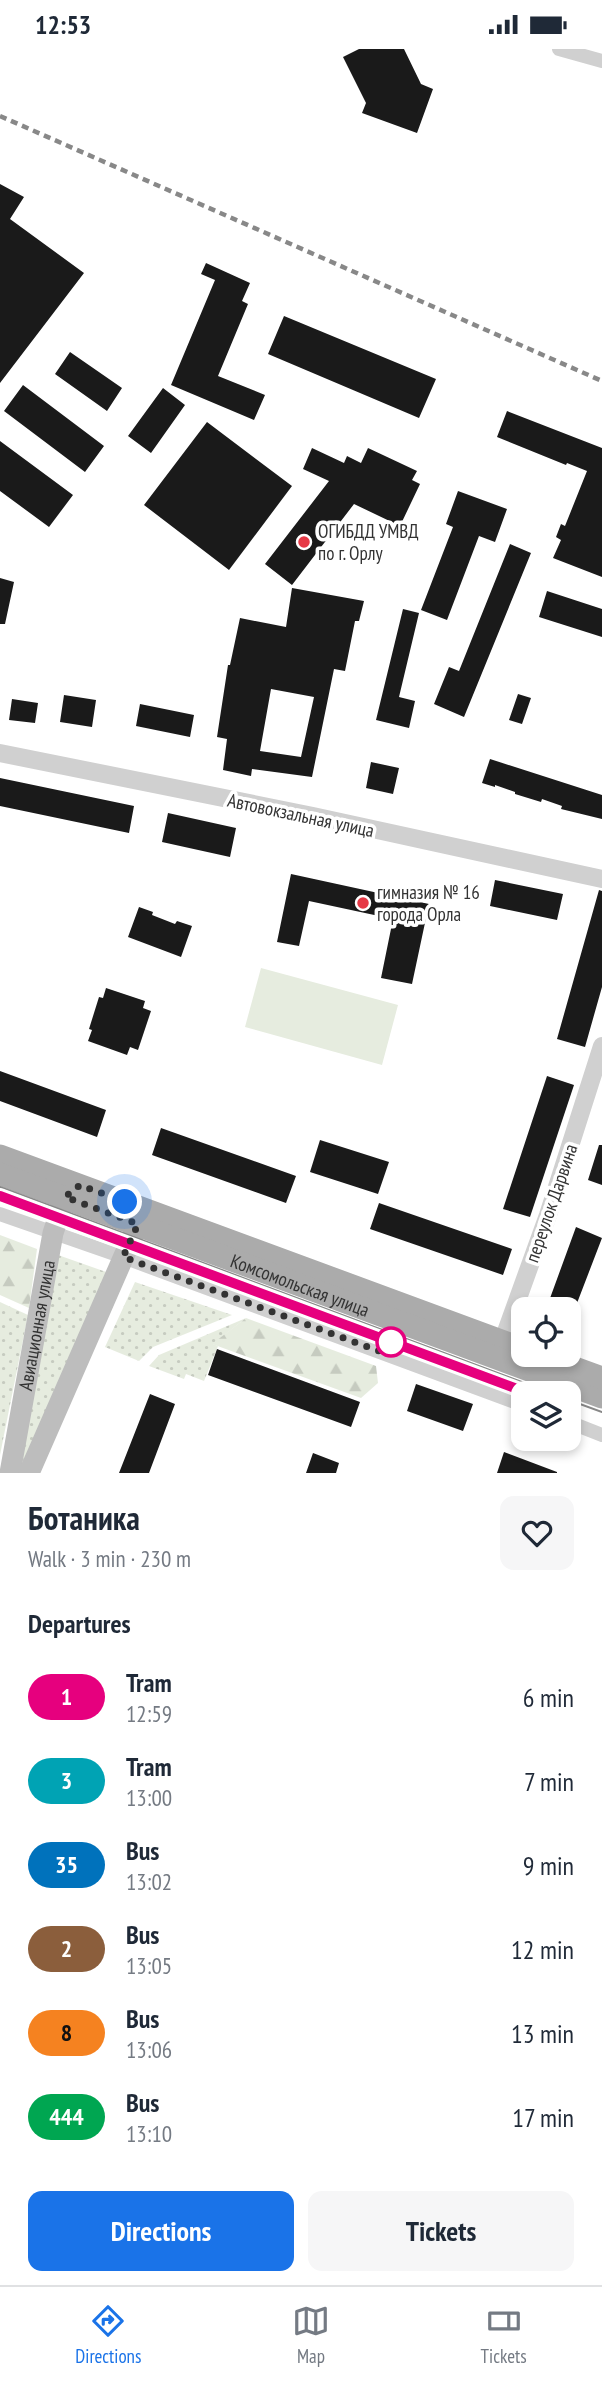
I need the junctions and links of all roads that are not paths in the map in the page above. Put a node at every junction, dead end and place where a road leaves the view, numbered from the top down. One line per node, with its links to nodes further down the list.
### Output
1 (559, 49): 2 (street)
2 (602, 61)
3 (0, 753): 4 (street, Автовокзальная улица)
4 (602, 879)
5 (602, 1046): 13 (street, переулок Дарвина)
6 (0, 1156): 8 (main road, Комсомольская улица)
7 (0, 1174): 8 (main road, Комсомольская улица)
8 (73, 1191): 10 (main road, Комсомольская улица); 11 (main road, Авиационная улица); 13 (main road, Комсомольская улица)
9 (0, 1214): 11 (street)
10 (138, 1224): 12 (main road, Авиационная улица); 13 (main road, Комсомольская улица)
11 (52, 1233): 12 (street); 20 (main road, Авиационная улица)
12 (123, 1257): 17 (street); 21 (main road, Авиационная улица)
13 (507, 1349): 16 (main road, Комсомольская улица)
14 (572, 1367): 15 (main road)
15 (602, 1378)
16 (602, 1397)
17 (511, 1401)
18 (581, 1427): 19 (street)
19 (602, 1435)
20 (10, 1473)
21 (29, 1473)

